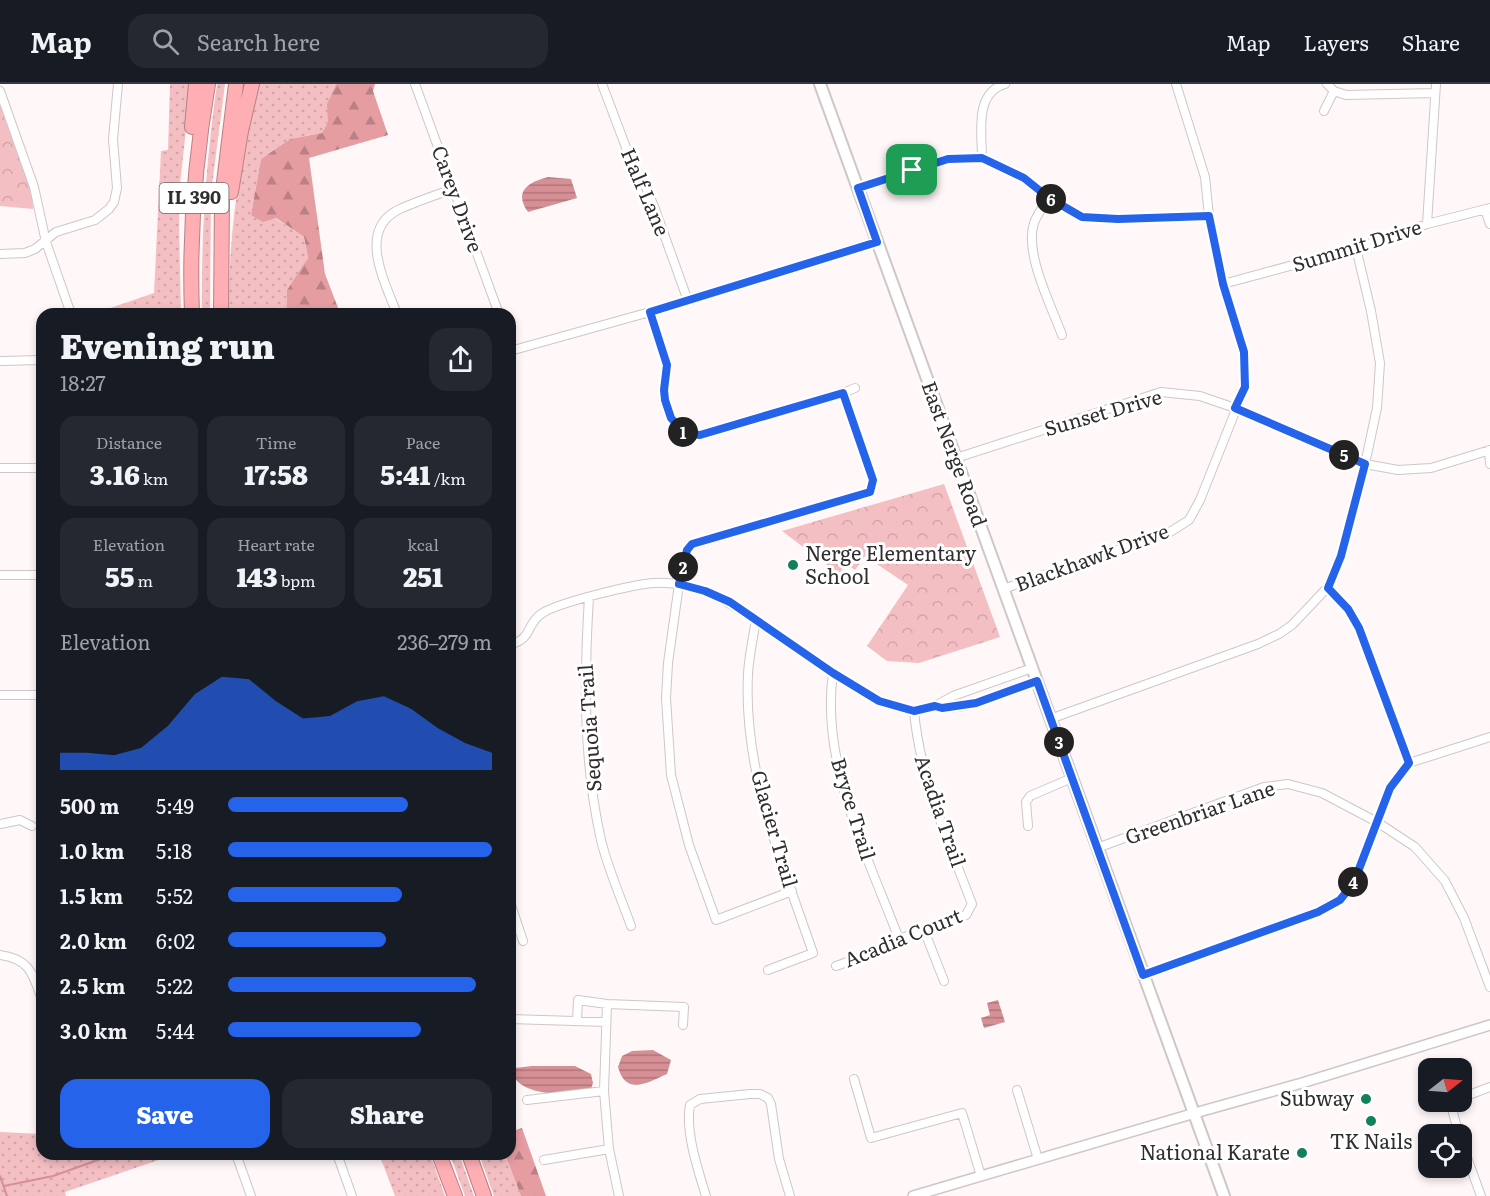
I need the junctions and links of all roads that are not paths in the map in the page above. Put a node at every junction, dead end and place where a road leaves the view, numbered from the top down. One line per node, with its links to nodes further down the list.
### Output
1 (118, 84): 26 (street)
2 (196, 84): 20 (highway)
3 (208, 84): 20 (highway, IL 390)
4 (236, 84): 25 (highway, IL 390)
5 (252, 84): 25 (highway)
6 (415, 84): 18 (street, Carey Drive)
7 (602, 84): 31 (street, Half Lane)
8 (820, 84): 17 (main road, East Nerge Road)
9 (1005, 84): 16 (street)
10 (1176, 84): 22 (street, Blackhawk Drive)
11 (1327, 84): 14 (street)
12 (1436, 88): 14 (street); 23 (street)
13 (0, 91): 26 (street)
14 (1334, 91): 15 (street)
15 (1324, 111)
16 (982, 158): 17 (street); 19 (street)
17 (858, 188): 27 (main road, East Nerge Road)
18 (453, 189): 35 (street); 36 (street, Carey Drive)
19 (1049, 198): 22 (street); 38 (street)
20 (193, 208): 33 (highway, IL 390)
21 (1487, 209): 23 (street, Summit Drive); 24 (street)
22 (1209, 216): 30 (street, Blackhawk Drive)
23 (1426, 224): 28 (street, Summit Drive)
24 (1490, 224)
25 (220, 237): 34 (highway, IL 390)
26 (46, 242): 29 (street); 32 (street)
27 (877, 242): 31 (street); 46 (main road, East Nerge Road)
28 (1356, 248): 30 (street, Summit Drive); 47 (street)
29 (0, 254)
30 (1223, 284): 44 (street, Blackhawk Drive)
31 (688, 301): 37 (street)
32 (69, 308)
33 (192, 308)
34 (221, 308)
35 (395, 308)
36 (497, 308)
37 (650, 312): 39 (street); 43 (street)
38 (1062, 335)
39 (516, 347)
40 (36, 360): 41 (street)
41 (0, 361)
42 (855, 388): 43 (street)
43 (843, 393): 53 (street)
44 (1235, 408): 46 (street, Sunset Drive); 47 (street, Sunset Drive); 55 (street, Blackhawk Drive)
45 (1489, 450): 47 (street, Sunset Drive); 48 (street)
46 (956, 458): 55 (main road, East Nerge Road)
47 (1365, 464): 54 (street)
48 (1490, 464)
49 (0, 468): 50 (street)
50 (36, 468)
51 (0, 575): 52 (street)
52 (36, 575)
53 (679, 584): 56 (street); 57 (street); 75 (street)
54 (1328, 588): 66 (street); 68 (street)
55 (1004, 590): 59 (main road, East Nerge Road)
56 (590, 597): 58 (street); 78 (street, Sequoia Trail)
57 (756, 620): 60 (street); 75 (street, Glacier Trail)
58 (516, 643)
59 (1032, 668): 61 (main road, East Nerge Road); 64 (street)
60 (833, 673): 65 (street); 80 (street, Bryce Trail)
61 (1037, 681): 64 (street); 66 (main road, East Nerge Road)
62 (0, 695): 63 (street)
63 (36, 695)
64 (935, 706): 65 (street)
65 (914, 711): 76 (street, Acadia Trail)
66 (1050, 719): 69 (main road, East Nerge Road)
67 (1490, 737): 68 (street)
68 (1409, 763): 70 (street)
69 (1072, 778): 73 (street); 74 (main road, East Nerge Road)
70 (1377, 822): 74 (street, Greenbriar Lane); 85 (street); 88 (street, Greenbriar Lane)
71 (0, 824): 72 (street)
72 (32, 826)
73 (1028, 826)
74 (1097, 848): 85 (main road, East Nerge Road)
75 (792, 891): 84 (street, Glacier Trail)
76 (970, 910): 79 (street, Acadia Court)
77 (516, 920): 81 (street)
78 (631, 926)
79 (924, 930): 80 (street, Acadia Court); 86 (street)
80 (898, 939): 83 (street, Acadia Court)
81 (523, 941)
82 (0, 955): 87 (street)
83 (836, 966)
84 (768, 970)
85 (1143, 975): 101 (main road, East Nerge Road)
86 (944, 981)
87 (36, 983)
88 (1490, 987)
89 (607, 1004): 91 (street); 92 (street); 93 (street)
90 (516, 1019): 91 (street)
91 (577, 1021): 92 (street)
92 (606, 1022): 98 (street)
93 (683, 1025)
94 (1490, 1025): 101 (street)
95 (854, 1079): 110 (street)
96 (1490, 1087): 99 (street)
97 (1017, 1090): 103 (street)
98 (604, 1091): 100 (street); 102 (street)
99 (1472, 1095)
100 (527, 1100)
101 (1195, 1113): 103 (street); 119 (main road, East Nerge Road)
102 (609, 1149): 108 (street); 115 (street)
103 (1038, 1159): 110 (street)
104 (238, 1160): 111 (street)
105 (339, 1160): 112 (street)
106 (441, 1160): 113 (highway)
107 (471, 1160): 114 (highway)
108 (544, 1160)
109 (1472, 1171): 120 (street)
110 (981, 1176): 118 (street)
111 (251, 1196)
112 (352, 1196)
113 (454, 1196)
114 (484, 1196)
115 (618, 1196)
116 (706, 1196): 117 (street)
117 (790, 1196)
118 (913, 1196)
119 (1224, 1196)
120 (1481, 1196)

